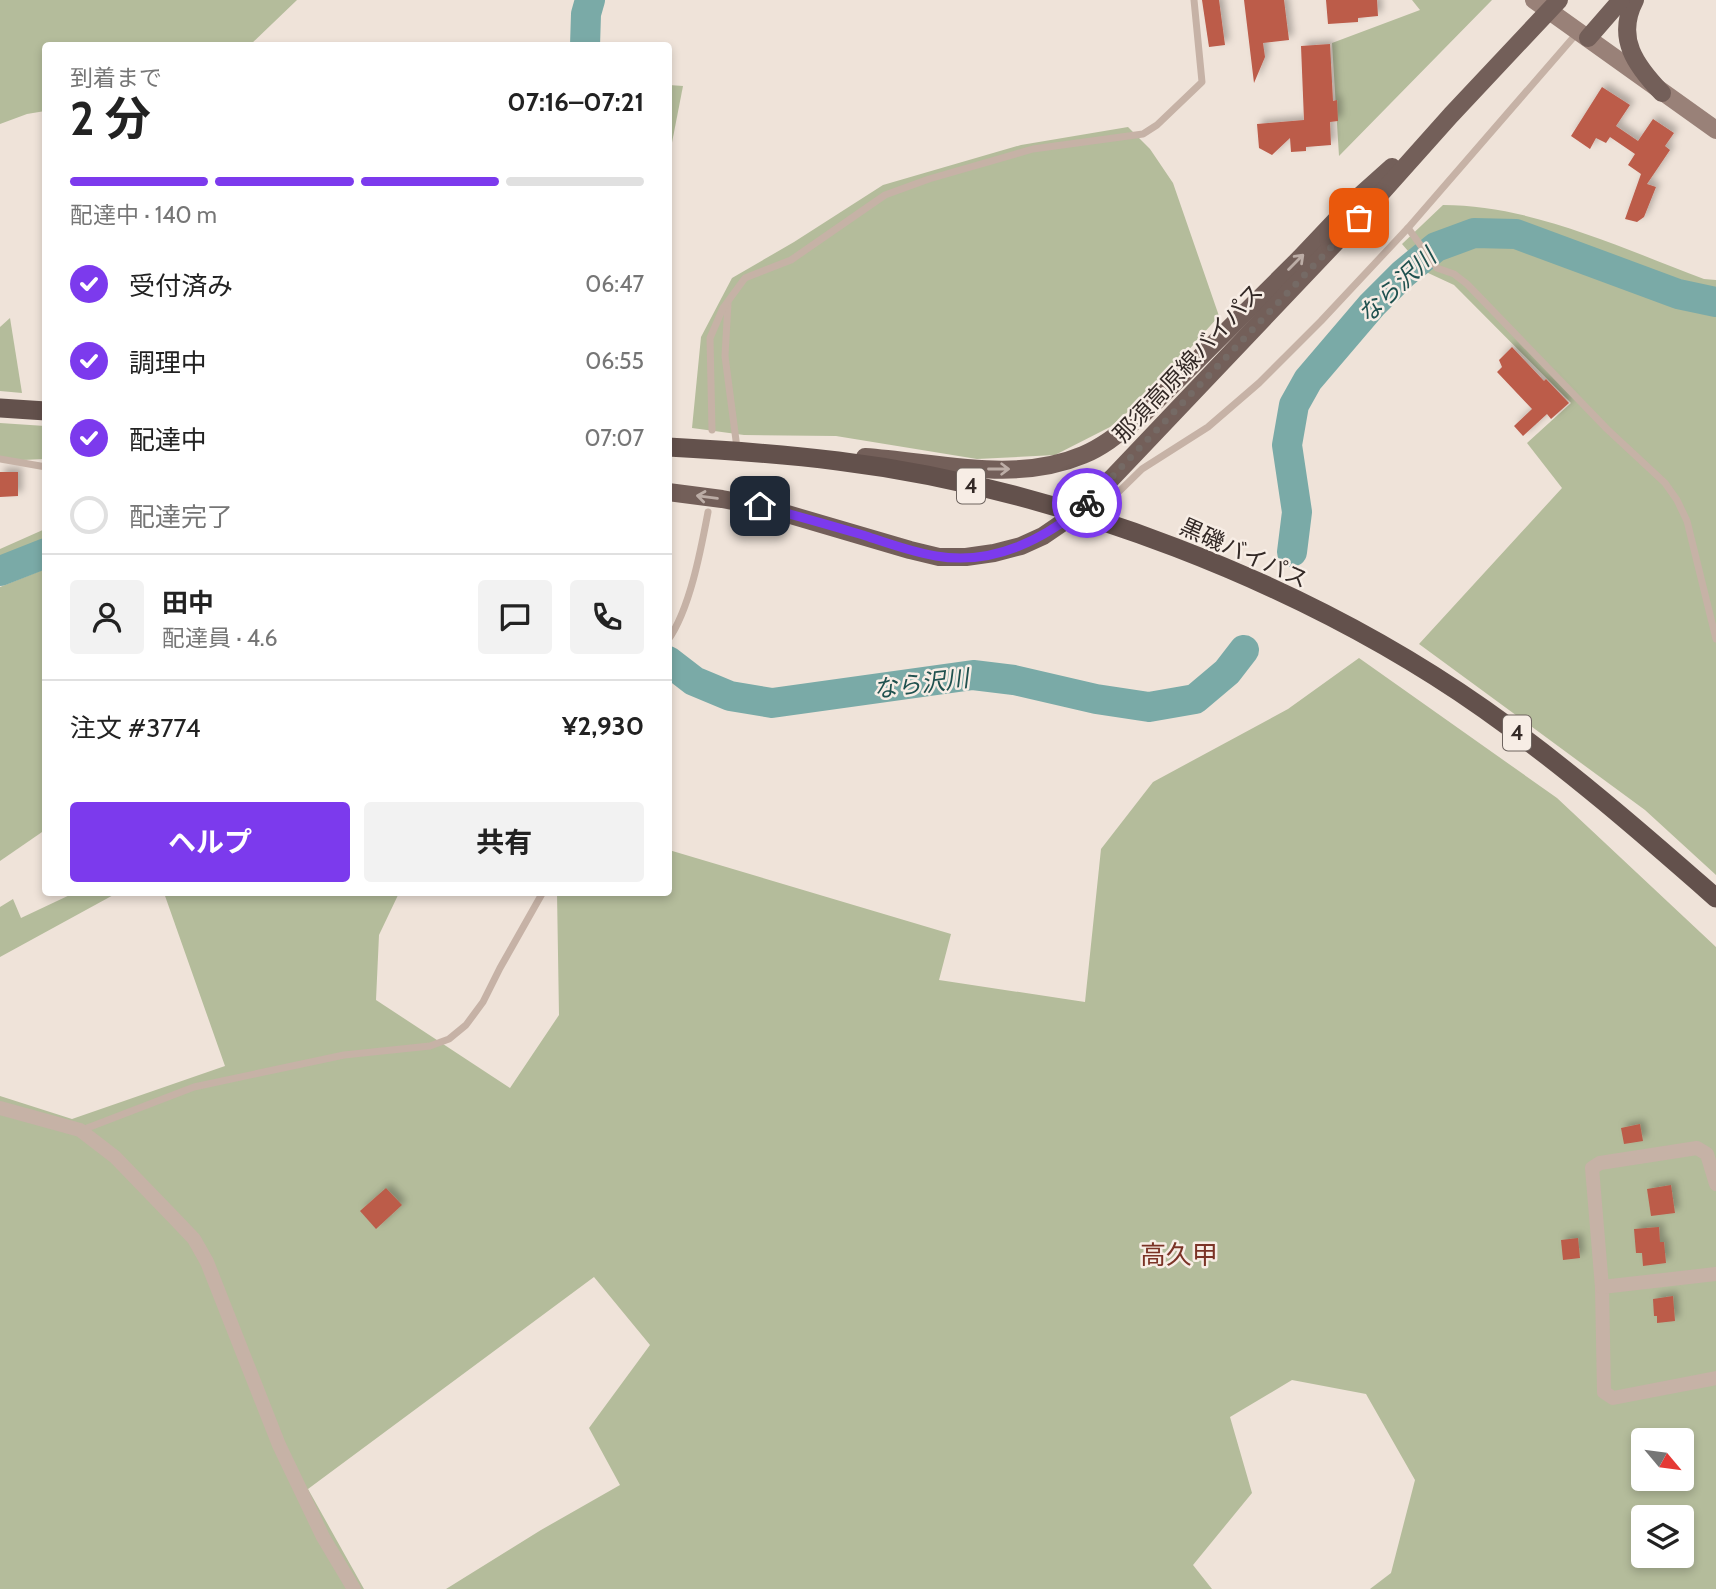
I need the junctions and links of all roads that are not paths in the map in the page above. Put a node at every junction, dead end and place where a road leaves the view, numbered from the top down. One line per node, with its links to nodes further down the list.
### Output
1 (1194, 0): 11 (lane)
2 (1534, 0): 6 (main road)
3 (1559, 0): 8 (main road, 那須高原線バイパス)
4 (1621, 0): 6 (main road)
5 (1635, 0): 7 (main road)
6 (1583, 35): 7 (main road); 10 (lane)
7 (1661, 93): 9 (main road)
8 (1451, 115): 17 (main road, 那須高原線バイパス, one-way to 8); 20 (main road, 那須高原線バイパス, one-way to 20)
9 (1716, 130)
10 (1408, 228): 22 (lane); 24 (lane)
11 (728, 302): 14 (lane); 16 (lane)
12 (0, 408): 13 (highway)
13 (42, 411)
14 (712, 430)
15 (672, 447): 16 (highway, 黒磯バイパス / 4)
16 (737, 451): 17 (highway, 黒磯バイパス / 4)
17 (785, 455): 22 (highway, 黒磯バイパス / 4)
18 (0, 459): 19 (lane)
19 (42, 466)
20 (672, 493)
21 (708, 512): 23 (lane)
22 (1091, 519): 26 (highway, 黒磯バイパス / 4)
23 (672, 635)
24 (1716, 639)
25 (541, 896): 28 (lane)
26 (1716, 898)
27 (0, 1108): 28 (street)
28 (80, 1130): 33 (street)
29 (1716, 1184): 31 (street)
30 (1716, 1274): 31 (street)
31 (1602, 1287): 32 (street)
32 (1716, 1378)
33 (354, 1589)

